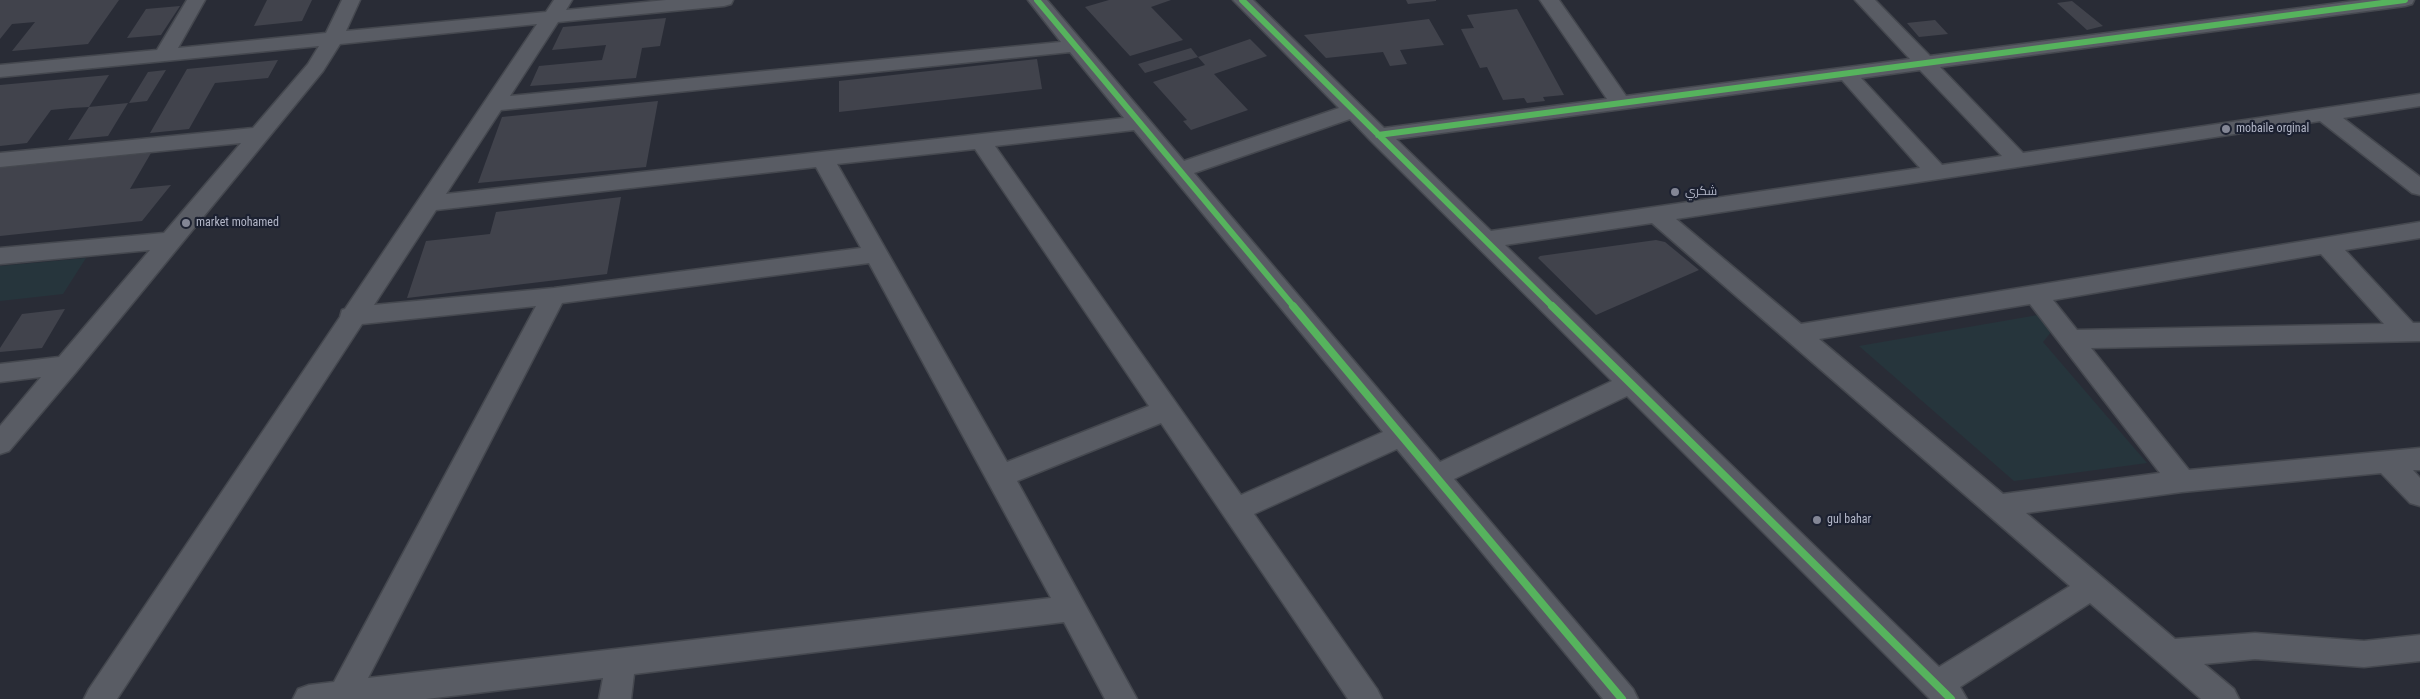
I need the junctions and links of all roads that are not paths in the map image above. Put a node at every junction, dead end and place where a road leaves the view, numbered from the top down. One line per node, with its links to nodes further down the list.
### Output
1 (196, 0): 13 (street)
2 (351, 0): 11 (street)
3 (715, 0): 10 (street)
4 (1037, 0): 12 (street)
5 (1242, 0): 20 (street)
6 (1549, 0): 19 (street)
7 (1864, 0): 14 (street)
8 (2405, 0): 9 (street)
9 (2345, 3): 14 (street)
10 (558, 8): 11 (street); 18 (street)
11 (333, 38): 13 (street); 23 (street)
12 (1076, 46): 18 (street); 22 (street)
13 (164, 55): 15 (street)
14 (1924, 63): 16 (street); 28 (street)
15 (0, 71)
16 (1847, 74): 19 (street); 30 (street)
17 (2420, 100): 21 (street)
18 (495, 104): 32 (street)
19 (1621, 104): 24 (street)
20 (1354, 110): 24 (street); 29 (street)
21 (2324, 114): 28 (street); 31 (street)
22 (1141, 123): 25 (street); 29 (street)
23 (260, 134): 26 (street); 35 (street)
24 (1378, 135): 36 (street)
25 (981, 142): 27 (street); 49 (street)
26 (0, 160)
27 (823, 160): 32 (street); 38 (street)
28 (2018, 160): 30 (street)
29 (1180, 170): 50 (street)
30 (1936, 172): 33 (street)
31 (2420, 188)
32 (426, 204): 42 (street)
33 (1656, 214): 36 (street); 44 (street)
34 (2420, 230): 37 (street)
35 (171, 240): 39 (street); 46 (street)
36 (1486, 240): 48 (street)
37 (2327, 246): 40 (street); 43 (street)
38 (876, 254): 41 (street); 54 (street)
39 (0, 256)
40 (2036, 295): 44 (street); 45 (street)
41 (554, 296): 42 (street); 66 (street)
42 (352, 316): 68 (street)
43 (2413, 332): 45 (street)
44 (1797, 334): 58 (street)
45 (2073, 340): 56 (street)
46 (67, 364): 47 (street); 51 (street)
47 (0, 373)
48 (1631, 383): 55 (street); 65 (street)
49 (1165, 410): 54 (street); 59 (street)
50 (1402, 435): 55 (street); 59 (street)
51 (0, 444)
52 (2420, 459): 53 (street)
53 (2388, 463): 56 (street); 57 (street)
54 (1001, 476): 61 (street)
55 (1436, 476): 73 (street)
56 (2182, 481): 58 (street)
57 (2420, 495)
58 (1998, 506): 60 (street)
59 (1235, 510): 72 (street)
60 (2092, 587): 63 (street); 65 (street)
61 (1072, 608): 64 (street); 71 (street)
62 (2420, 648): 63 (street)
63 (2168, 652): 74 (street)
64 (621, 662): 67 (street); 70 (street)
65 (1944, 692)
66 (342, 695): 67 (street); 69 (street)
67 (382, 695)
68 (100, 699)
69 (309, 699)
70 (615, 699)
71 (1121, 699)
72 (1366, 699)
73 (1622, 699)
74 (2223, 699)

